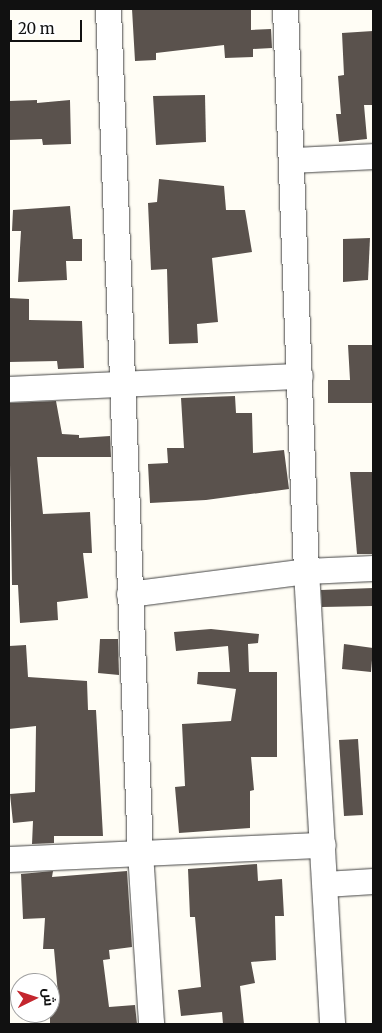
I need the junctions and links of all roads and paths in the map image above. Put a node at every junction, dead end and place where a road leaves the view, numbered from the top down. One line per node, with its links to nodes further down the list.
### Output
1 (108, 9): 6 (street)
2 (285, 9): 4 (street)
3 (373, 156): 4 (street)
4 (292, 160): 5 (street)
5 (300, 376): 6 (street); 9 (street)
6 (120, 383): 7 (street); 10 (street)
7 (9, 388)
8 (373, 568): 9 (street)
9 (306, 571): 10 (street); 11 (street)
10 (129, 594): 12 (street)
11 (323, 846): 12 (street); 15 (street)
12 (140, 852): 13 (street); 16 (street)
13 (9, 859)
14 (373, 881): 15 (street)
15 (325, 884): 17 (street)
16 (151, 1024)
17 (332, 1024)

